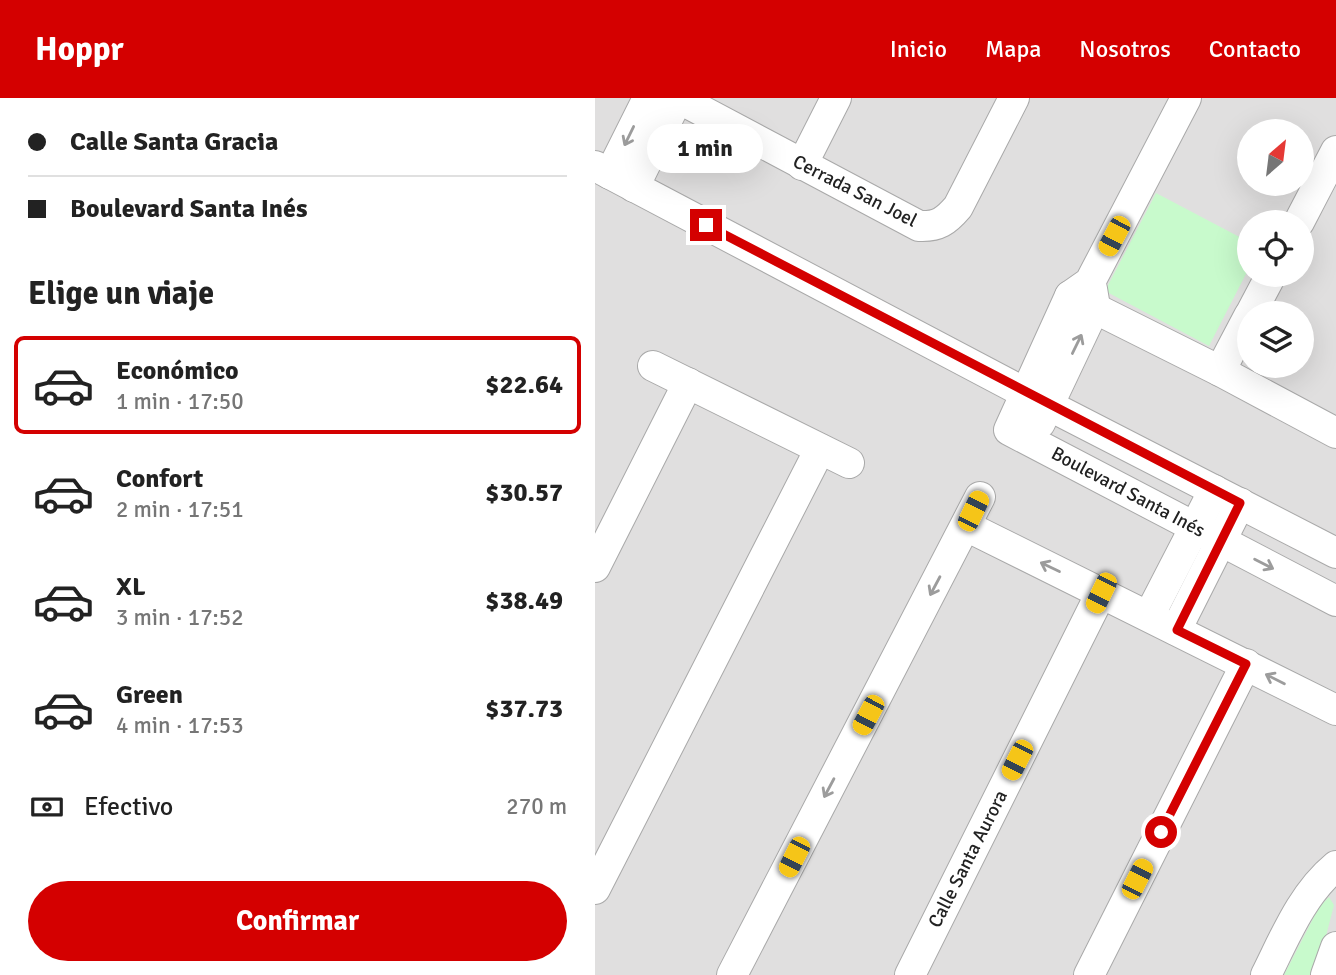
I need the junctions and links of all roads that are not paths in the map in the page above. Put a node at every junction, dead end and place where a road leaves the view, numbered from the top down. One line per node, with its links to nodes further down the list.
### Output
1 (648, 98): 8 (street, one-way to 8)
2 (678, 98): 7 (street, Cerrada San Joel); 8 (street)
3 (836, 98): 7 (street)
4 (1014, 98): 7 (street, Cerrada San Joel)
5 (1186, 98): 10 (street)
6 (1336, 151): 9 (street)
7 (803, 165)
8 (613, 176): 15 (street, Boulevard Santa Inés)
9 (1305, 210)
10 (1085, 295): 13 (street); 15 (street)
11 (1237, 339): 13 (street)
12 (653, 366): 14 (street)
13 (1220, 371): 16 (street)
14 (688, 383): 17 (street); 26 (street)
15 (1037, 399): 19 (street, Boulevard Santa Inés); 23 (street, Boulevard Santa Inés)
16 (1336, 433)
17 (820, 449): 18 (street); 34 (street)
18 (849, 463)
19 (1214, 489): 21 (street, Boulevard Santa Inés); 23 (street)
20 (980, 497): 22 (street)
21 (1240, 503): 24 (street); 25 (street, Boulevard Santa Inés)
22 (966, 526): 27 (street, one-way to 22); 36 (street, one-way to 36)
23 (1194, 527): 24 (street, Boulevard Santa Inés); 29 (street)
24 (1221, 541): 28 (street, Boulevard Santa Inés, one-way to 28); 30 (street)
25 (1336, 553)
26 (595, 567)
27 (1101, 593): 29 (street); 37 (street, Calle Santa Aurora)
28 (1336, 601)
29 (1149, 616): 30 (street)
30 (1177, 630): 31 (street)
31 (1246, 664): 32 (street, one-way to 31); 38 (street)
32 (1336, 710)
33 (1336, 866): 39 (street)
34 (595, 888)
35 (1336, 947): 40 (street)
36 (732, 975)
37 (910, 975)
38 (1089, 975)
39 (1266, 975)
40 (1326, 975)

